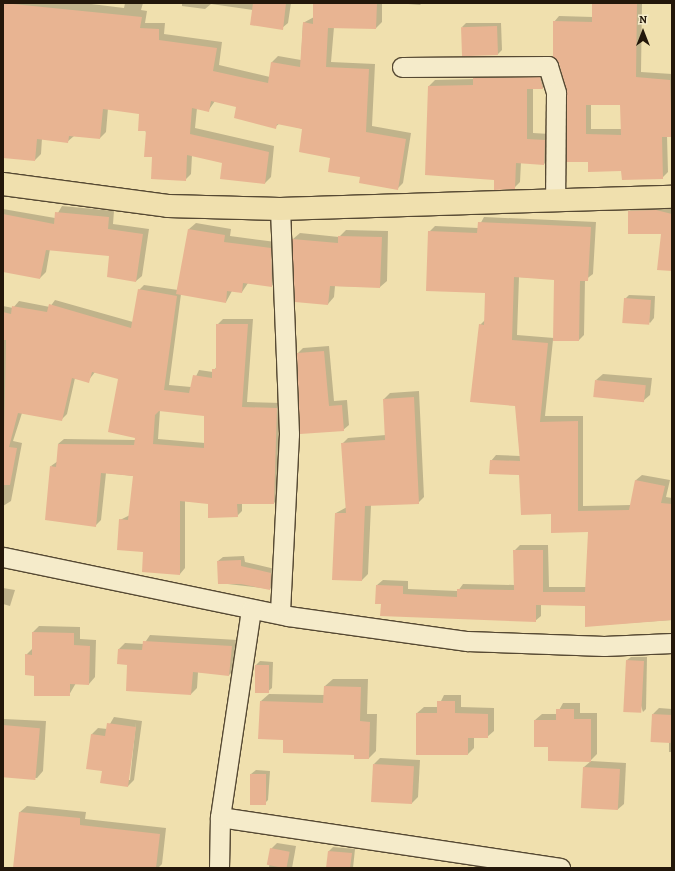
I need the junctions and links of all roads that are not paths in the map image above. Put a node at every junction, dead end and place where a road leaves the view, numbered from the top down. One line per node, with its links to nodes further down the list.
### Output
1 (402, 67): 4 (street)
2 (3, 184): 5 (main road)
3 (672, 197): 4 (main road)
4 (555, 201): 5 (main road)
5 (280, 209): 8 (street)
6 (3, 557): 7 (street)
7 (251, 609): 8 (street); 10 (street)
8 (280, 614): 9 (street)
9 (672, 643)
10 (220, 817): 11 (street); 12 (street)
11 (219, 868)
12 (560, 868)

